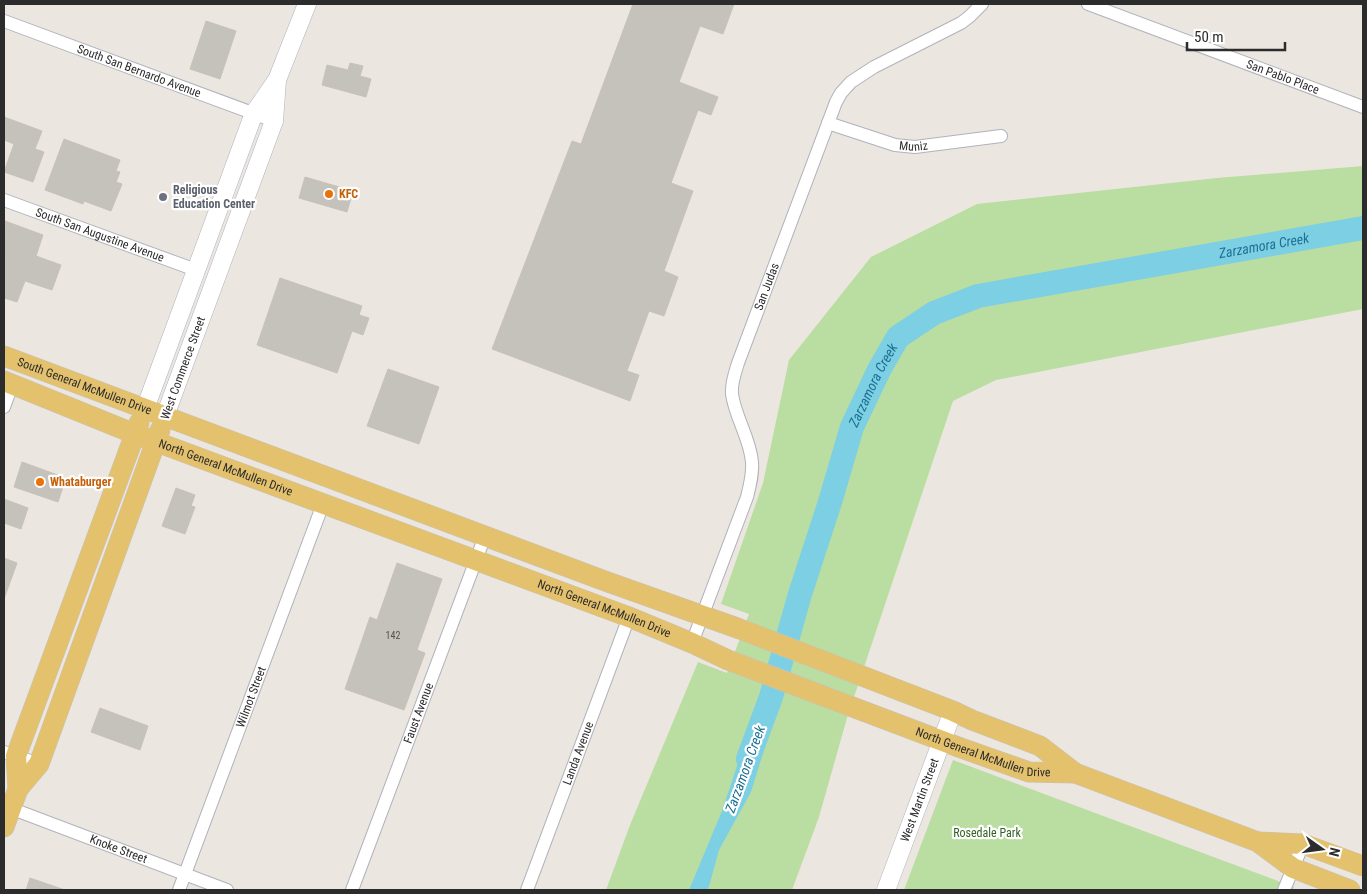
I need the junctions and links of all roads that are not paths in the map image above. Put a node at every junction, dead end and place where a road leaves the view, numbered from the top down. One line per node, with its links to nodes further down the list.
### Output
1 (307, 4): 5 (main road, West Commerce Street)
2 (982, 4): 9 (street, San Judas)
3 (1088, 4): 6 (street, San Pablo Place)
4 (4, 21): 7 (street, South San Bernardo Avenue)
5 (277, 80): 7 (main road, West Commerce Street); 8 (main road, West Commerce Street)
6 (1363, 107)
7 (254, 113): 8 (street, South San Bernardo Avenue); 12 (main road, West Commerce Street)
8 (274, 121): 17 (main road, West Commerce Street)
9 (828, 123): 10 (street, Muniz); 23 (street, San Judas)
10 (1001, 136)
11 (4, 200): 12 (street, South San Augustine Avenue)
12 (196, 270): 16 (main road, West Commerce Street)
13 (4, 356): 16 (main road, South General McMullen Drive)
14 (8, 383): 15 (street); 18 (main road, South General McMullen Drive)
15 (4, 407)
16 (145, 408): 17 (main road, South General McMullen Drive); 18 (main road, West Commerce Street)
17 (165, 416): 19 (main road, West Commerce Street); 21 (main road, North General McMullen Drive)
18 (135, 434): 19 (main road, North General McMullen Drive); 28 (main road, West Commerce Street)
19 (156, 442): 20 (main road, North General McMullen Drive); 29 (main road, West Commerce Street)
20 (323, 504): 22 (main road, North General McMullen Drive); 37 (street, Wilmot Street)
21 (485, 536): 22 (street, Faust Avenue); 23 (main road, North General McMullen Drive)
22 (476, 560): 24 (main road, North General McMullen Drive); 40 (street, Faust Avenue)
23 (702, 615): 25 (street, San Judas); 26 (main road, North General McMullen Drive)
24 (629, 617): 25 (main road, North General McMullen Drive); 41 (street, Landa Avenue)
25 (692, 643): 27 (main road, North General McMullen Drive)
26 (953, 711): 27 (main road, West Martin Street); 30 (main road, North General McMullen Drive)
27 (942, 741): 30 (main road, North General McMullen Drive); 42 (main road, West Martin Street)
28 (10, 754): 29 (street); 31 (main road, West Commerce Street)
29 (39, 764): 31 (main road, West Commerce Street)
30 (1075, 774): 33 (main road, North General McMullen Drive)
31 (18, 789): 32 (main road, West Commerce Street)
32 (7, 818): 37 (street, Knoke Street)
33 (1258, 842): 34 (main road, North General McMullen Drive); 36 (main road, North General McMullen Drive)
34 (1303, 844): 35 (main road, North General McMullen Drive); 36 (street)
35 (1363, 866)
36 (1293, 868): 43 (street); 44 (main road, North General McMullen Drive)
37 (185, 874): 38 (street, Wilmot Street); 39 (street, Knoke Street)
38 (179, 890)
39 (227, 890)
40 (352, 890)
41 (527, 890)
42 (886, 890)
43 (1284, 890)
44 (1350, 890)

